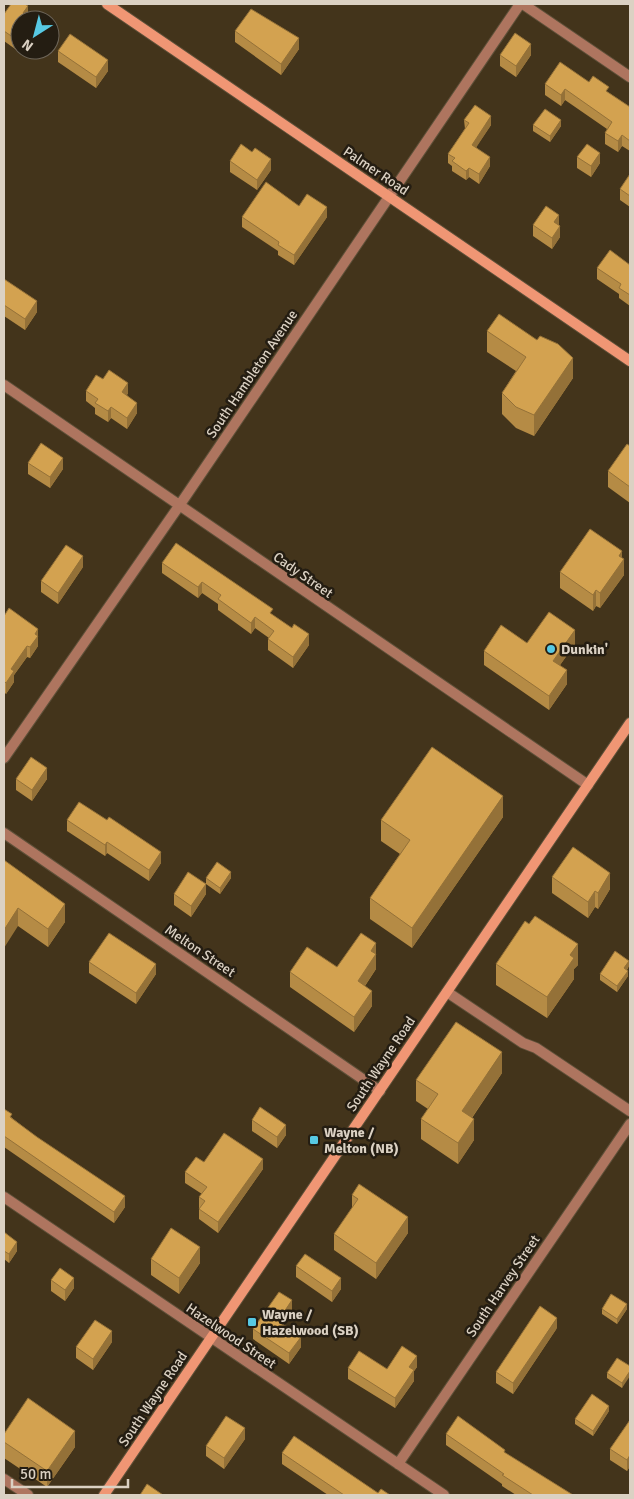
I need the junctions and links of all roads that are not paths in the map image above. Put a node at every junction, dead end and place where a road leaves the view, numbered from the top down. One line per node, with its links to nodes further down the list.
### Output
1 (107, 4): 4 (main road, Palmer Road)
2 (522, 4): 3 (street); 4 (street, South Hambleton Avenue)
3 (630, 77)
4 (389, 197): 5 (main road, Palmer Road); 7 (street, South Hambleton Avenue)
5 (630, 361)
6 (4, 385): 7 (street, Cady Street)
7 (179, 506): 9 (street, South Hambleton Avenue); 10 (street, Cady Street)
8 (630, 723): 10 (main road, South Wayne Road)
9 (4, 758)
10 (588, 785): 12 (main road, South Wayne Road)
11 (4, 834): 13 (street, Melton Street)
12 (447, 992): 13 (main road, South Wayne Road); 14 (street)
13 (380, 1091): 17 (main road, South Wayne Road)
14 (630, 1111)
15 (630, 1124): 18 (street, South Harvey Street)
16 (4, 1197): 17 (street, Hazelwood Street)
17 (211, 1339): 18 (street, Hazelwood Street); 21 (main road, South Wayne Road)
18 (398, 1464): 22 (street, Hazelwood Street)
19 (4, 1479): 20 (street)
20 (28, 1495)
21 (104, 1495)
22 (444, 1495)

